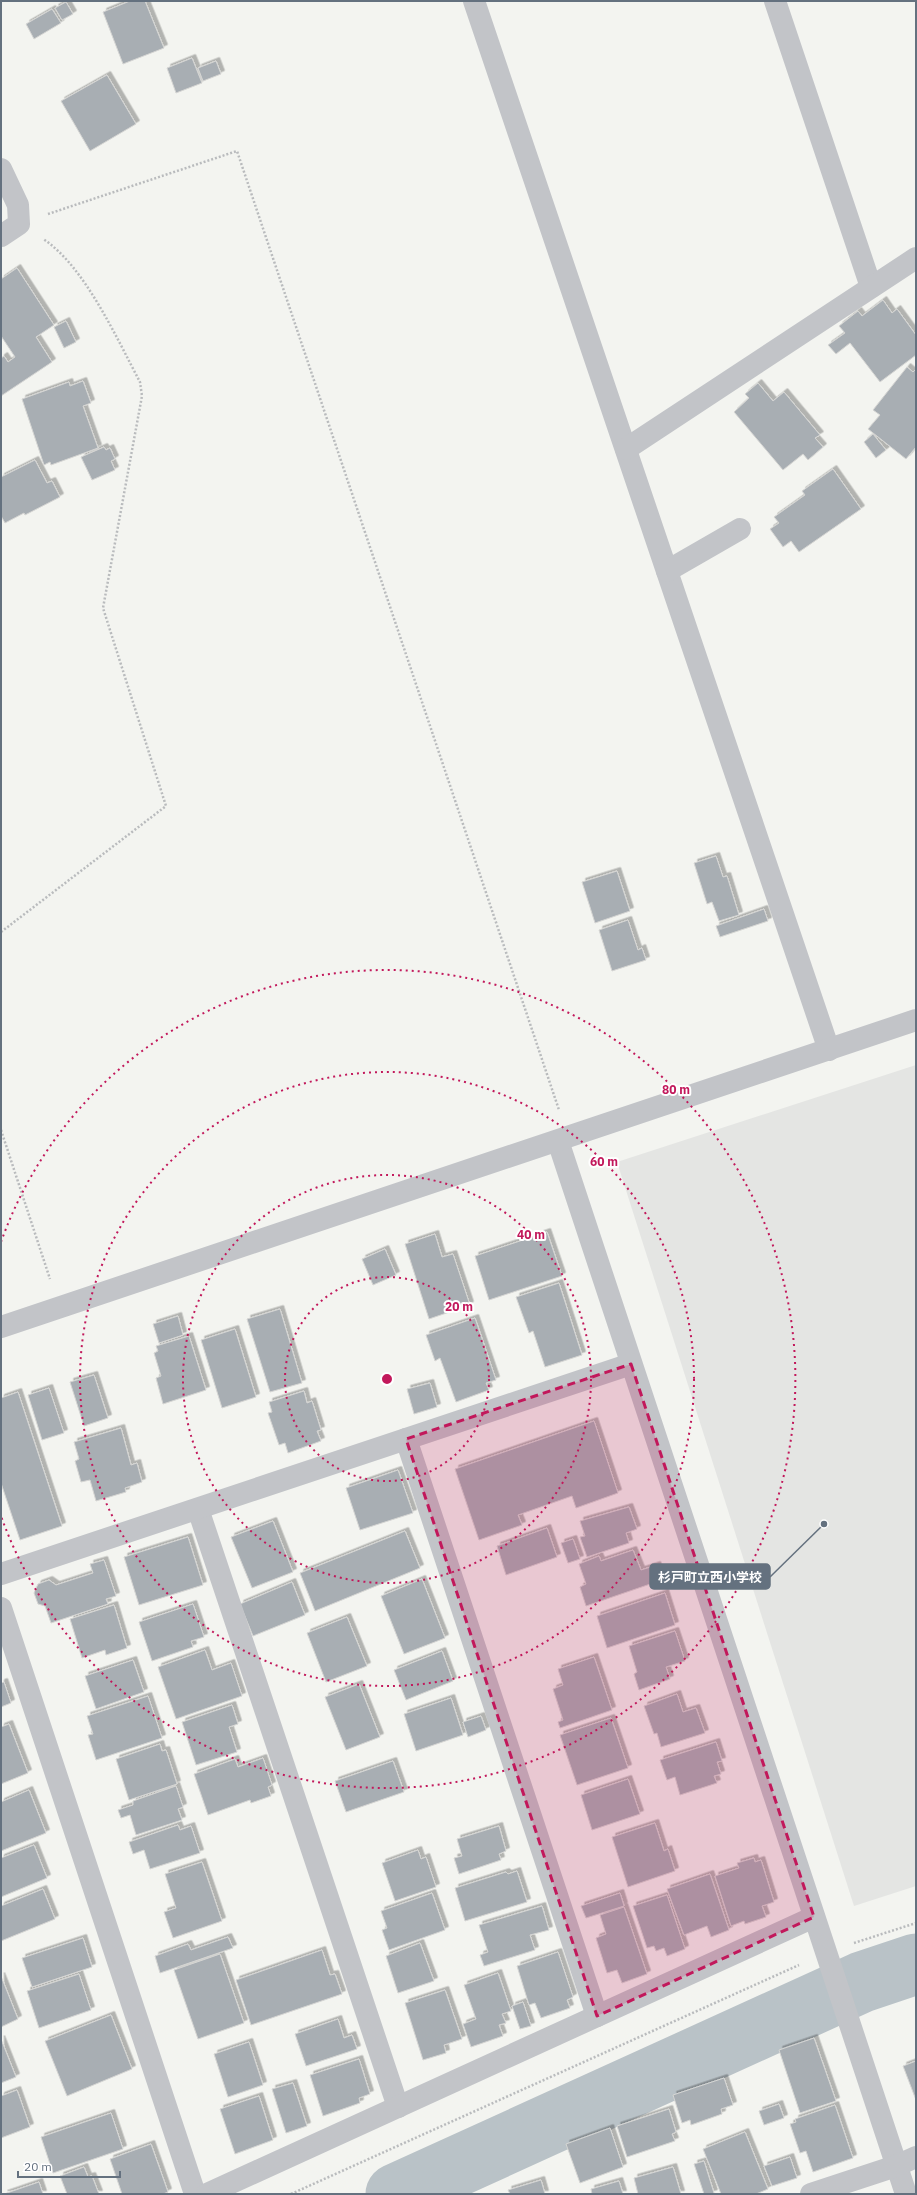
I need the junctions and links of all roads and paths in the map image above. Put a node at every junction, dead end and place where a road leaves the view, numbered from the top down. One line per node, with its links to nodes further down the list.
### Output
1 (474, 1): 8 (street)
2 (775, 1): 7 (street)
3 (1, 169): 4 (street)
4 (19, 224): 5 (street); 11 (path); 15 (path)
5 (1, 236)
6 (916, 258): 7 (street)
7 (871, 287): 8 (street)
8 (626, 449): 10 (street)
9 (740, 530): 10 (street)
10 (667, 571): 13 (street)
11 (1, 932)
12 (916, 1020): 13 (street)
13 (829, 1050): 15 (street)
14 (1, 1130): 16 (path)
15 (563, 1139): 16 (street); 18 (street)
16 (59, 1307): 17 (street)
17 (1, 1327)
18 (631, 1364): 19 (street); 23 (street)
19 (406, 1439): 20 (street); 26 (street)
20 (198, 1508): 21 (street); 27 (street)
21 (1, 1574)
22 (1, 1608): 30 (street)
23 (814, 1917): 25 (street); 26 (street)
24 (916, 1923): 25 (path)
25 (826, 1953): 29 (street); 32 (path)
26 (597, 2016): 27 (street)
27 (398, 2107): 31 (street)
28 (916, 2157): 29 (street)
29 (896, 2166): 33 (street); 34 (street)
30 (195, 2194)
31 (207, 2194)
32 (292, 2194)
33 (811, 2194)
34 (906, 2194)

